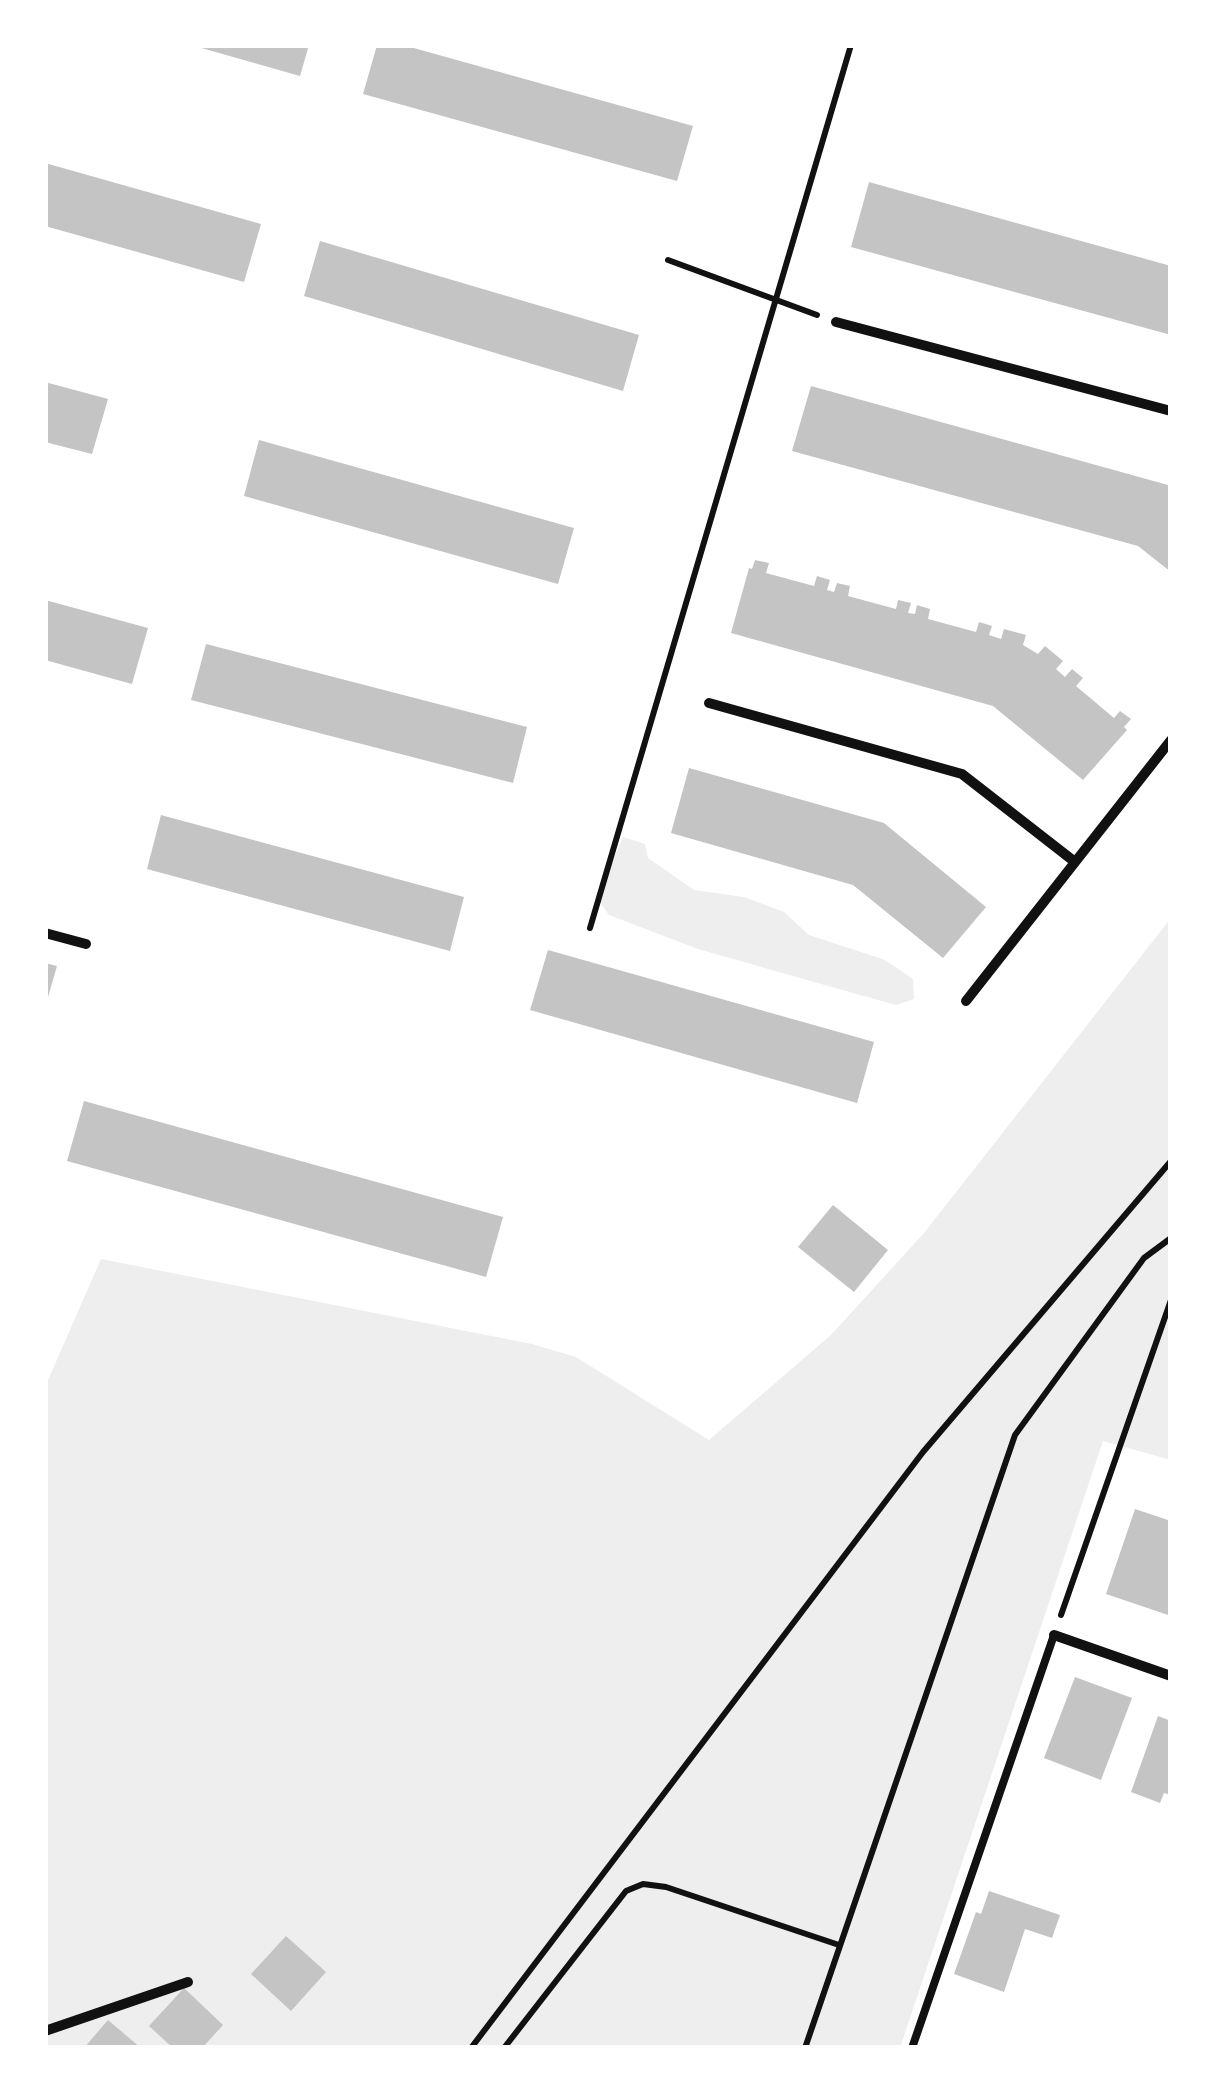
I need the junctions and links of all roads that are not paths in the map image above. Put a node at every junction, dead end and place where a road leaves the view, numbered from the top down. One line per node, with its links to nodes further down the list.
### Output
1 (836, 322): 2 (street)
2 (1171, 411)
3 (709, 702): 5 (street)
4 (1171, 740): 5 (street)
5 (1075, 862): 8 (street)
6 (45, 933): 7 (street)
7 (86, 944)
8 (966, 1000)
9 (1054, 1635): 10 (street); 13 (lane)
10 (1171, 1676)
11 (188, 1982): 12 (street)
12 (45, 2031)
13 (912, 2048)

